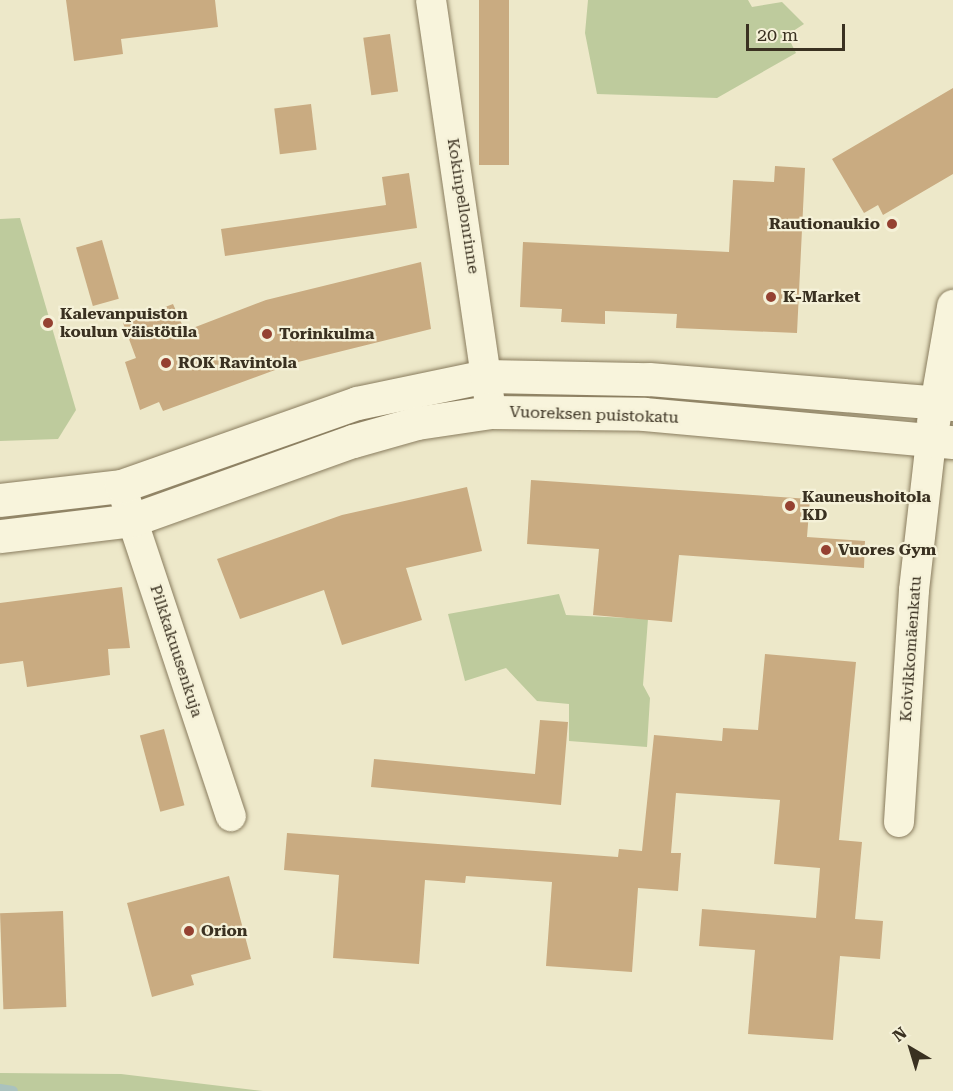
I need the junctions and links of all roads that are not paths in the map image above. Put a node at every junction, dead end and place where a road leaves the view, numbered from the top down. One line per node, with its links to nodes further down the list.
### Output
1 (431, 0): 3 (street, Kokinpellonrinne)
2 (953, 306): 4 (main road)
3 (486, 376): 4 (main road); 5 (street, Kokinpellonrinne); 7 (main road)
4 (944, 403): 6 (main road)
5 (491, 412): 6 (main road, Vuoreksen puistokatu); 9 (main road, Vuoreksen puistokatu)
6 (942, 441): 12 (street, Koivikkomäenkatu)
7 (121, 486): 8 (main road); 9 (street, Pilkkakuusenkuja)
8 (0, 500)
9 (132, 520): 10 (main road, Vuoreksen puistokatu); 11 (street, Pilkkakuusenkuja)
10 (0, 536)
11 (231, 816)
12 (899, 822)

